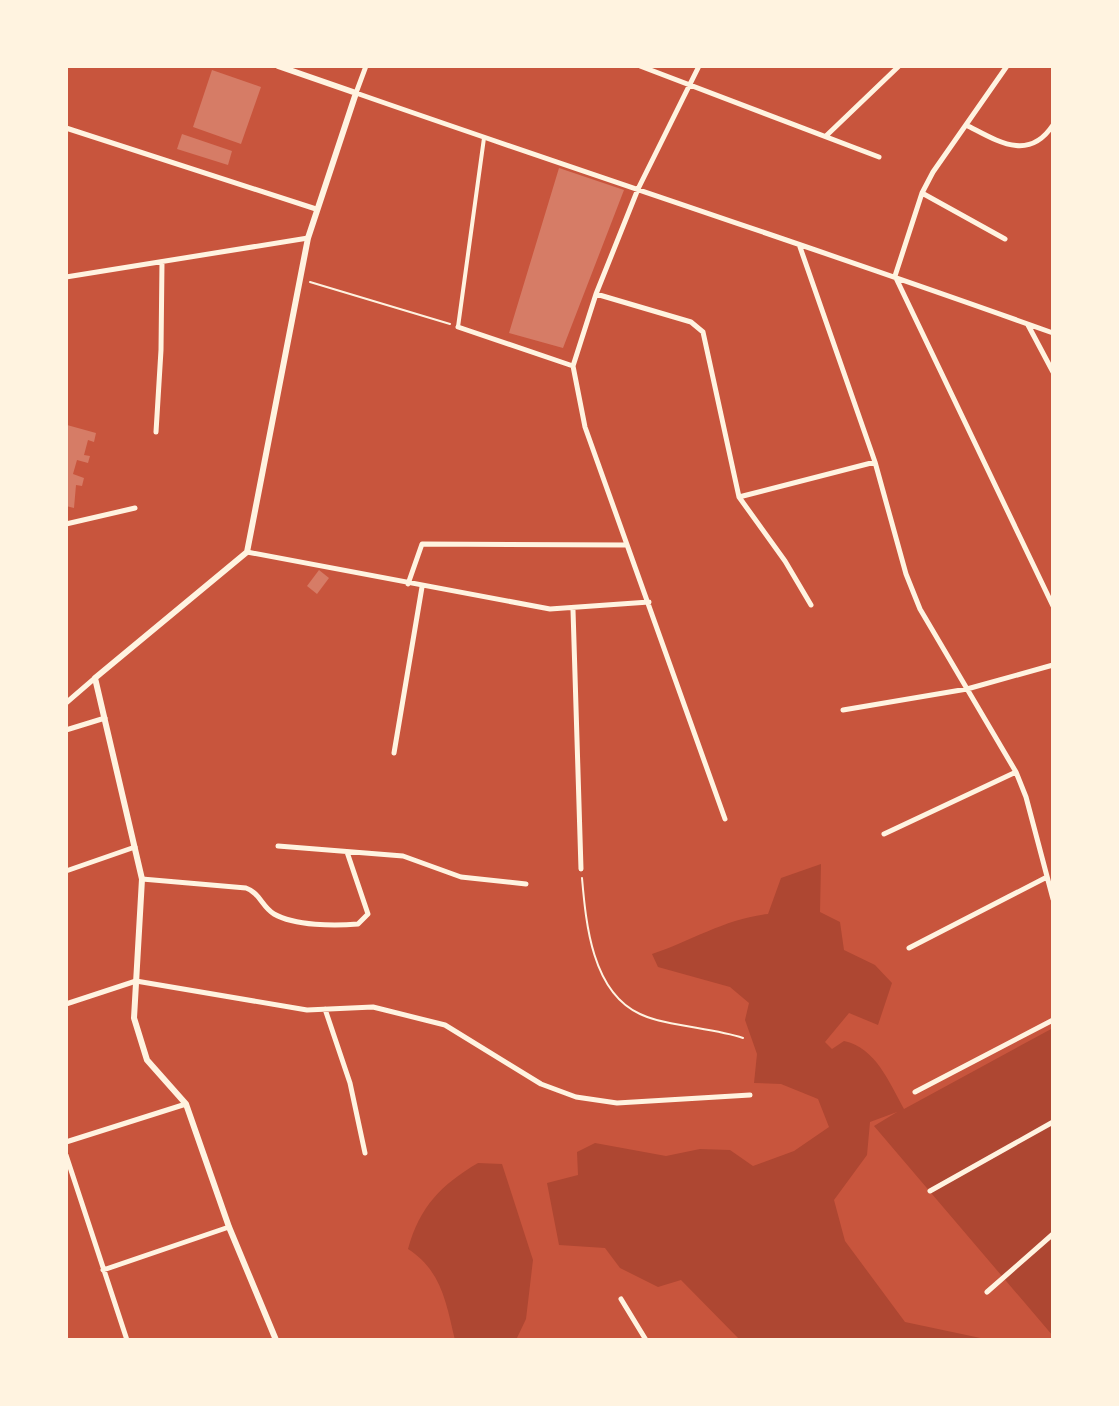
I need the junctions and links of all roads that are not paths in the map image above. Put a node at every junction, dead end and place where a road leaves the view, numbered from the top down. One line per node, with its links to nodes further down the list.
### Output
1 (278, 66): 8 (street)
2 (366, 66): 8 (street)
3 (640, 66): 7 (street)
4 (699, 66): 7 (street)
5 (899, 66): 12 (street)
6 (1007, 66): 9 (street)
7 (691, 84): 12 (street); 15 (street)
8 (356, 93): 13 (street); 17 (street)
9 (966, 125): 10 (street); 16 (street)
10 (1053, 125)
11 (66, 128): 17 (street)
12 (827, 135): 14 (street)
13 (484, 138): 15 (street); 26 (street)
14 (879, 157)
15 (638, 189): 20 (street); 24 (street)
16 (922, 193): 19 (street); 22 (street)
17 (316, 209): 18 (street)
18 (308, 238): 21 (street); 36 (street)
19 (1005, 239)
20 (800, 246): 22 (street); 31 (street)
21 (162, 262): 23 (street); 30 (street)
22 (895, 276): 25 (street); 41 (street)
23 (66, 277)
24 (596, 294): 28 (street); 32 (street)
25 (1028, 324): 27 (street); 29 (street)
26 (458, 327): 28 (street)
27 (1053, 333)
28 (573, 366): 35 (street)
29 (1053, 372)
30 (156, 432)
31 (875, 462): 32 (street); 45 (street)
32 (739, 497): 40 (street)
33 (135, 508): 34 (street)
34 (66, 524)
35 (626, 545): 37 (street); 39 (street)
36 (247, 552): 37 (street); 44 (street)
37 (408, 584): 38 (street)
38 (422, 587): 42 (street); 50 (street)
39 (649, 602): 42 (street); 52 (street)
40 (811, 605)
41 (1053, 606)
42 (573, 610): 57 (street)
43 (1053, 665): 45 (street)
44 (95, 678): 46 (street); 48 (street)
45 (967, 689): 47 (street); 51 (street)
46 (66, 703)
47 (843, 710)
48 (105, 718): 49 (street); 55 (street)
49 (66, 730)
50 (394, 753)
51 (1016, 772): 53 (street); 59 (street)
52 (725, 819)
53 (884, 834)
54 (278, 846): 56 (street)
55 (135, 847): 58 (street); 60 (street)
56 (347, 852): 60 (street); 61 (street)
57 (581, 869)
58 (66, 871)
59 (1047, 877): 62 (street); 63 (street)
60 (142, 879): 64 (street)
61 (526, 884)
62 (1053, 899)
63 (909, 948)
64 (136, 981): 65 (street); 66 (street); 70 (street)
65 (66, 1004)
66 (325, 1009): 69 (street); 73 (street)
67 (1053, 1020): 68 (street)
68 (915, 1092)
69 (750, 1095)
70 (186, 1104): 72 (street); 76 (street)
71 (1053, 1122): 75 (street)
72 (66, 1142)
73 (365, 1153)
74 (66, 1155): 78 (street)
75 (930, 1191)
76 (229, 1227): 78 (street); 82 (street)
77 (1053, 1234): 79 (street)
78 (103, 1270): 81 (street)
79 (987, 1292)
80 (621, 1299): 83 (street)
81 (127, 1340)
82 (276, 1340)
83 (646, 1340)

